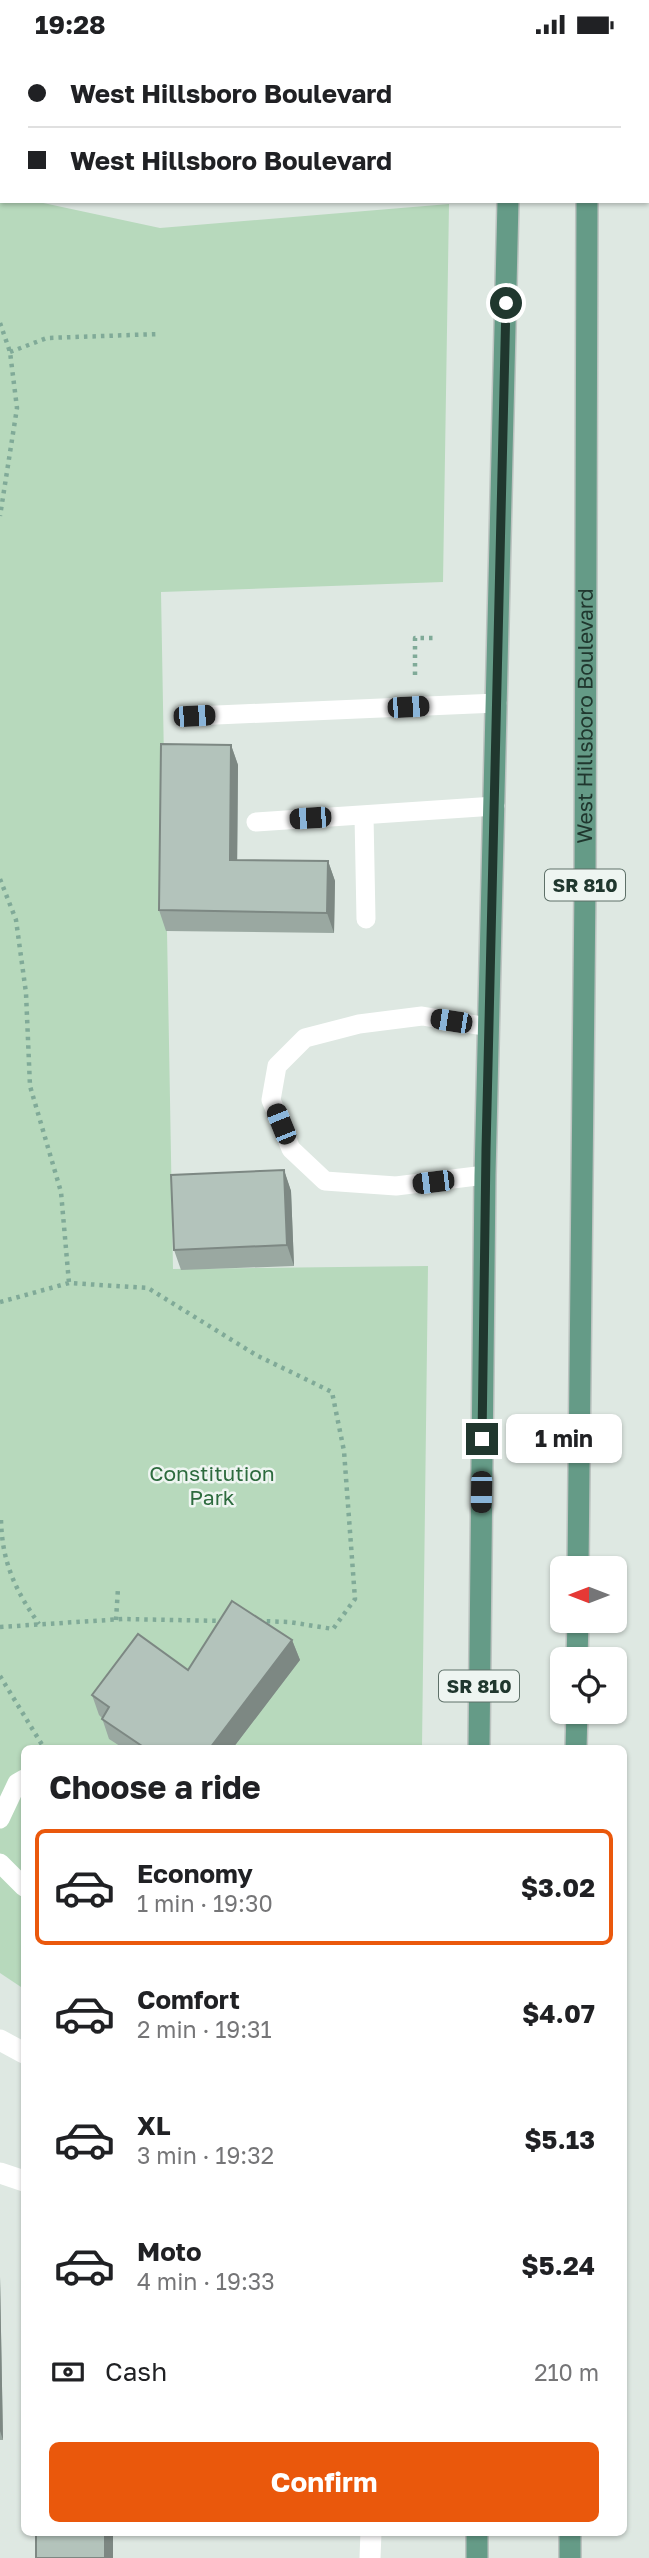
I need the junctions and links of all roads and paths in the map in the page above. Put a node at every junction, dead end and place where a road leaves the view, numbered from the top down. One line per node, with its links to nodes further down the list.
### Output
1 (508, 203): 9 (main road, SR 810)
2 (587, 203): 21 (main road, West Hillsboro Boulevard / SR 810)
3 (0, 323): 5 (path)
4 (159, 334): 5 (path)
5 (10, 352): 6 (path)
6 (0, 516)
7 (434, 638): 8 (path)
8 (415, 675)
9 (497, 703): 10 (lane); 11 (main road, SR 810)
10 (194, 716)
11 (495, 806): 12 (lane); 16 (main road, SR 810)
12 (364, 815): 13 (lane); 15 (lane)
13 (256, 822)
14 (0, 879): 18 (path)
15 (366, 919)
16 (489, 1027): 17 (main road, SR 810); 17 (lane)
17 (485, 1175): 31 (main road, SR 810)
18 (69, 1283): 19 (path); 25 (path)
19 (0, 1303)
20 (1, 1520): 26 (path)
21 (578, 1556)
22 (118, 1588): 23 (path)
23 (116, 1620): 24 (path); 26 (path)
24 (233, 1621)
25 (247, 1621)
26 (39, 1625): 27 (path)
27 (0, 1627)
28 (0, 1676): 30 (path)
29 (577, 1724): 32 (main road)
30 (42, 1745)
31 (479, 1745)
32 (576, 1745)
33 (21, 1781): 34 (lane)
34 (0, 1819)
35 (0, 1863): 36 (lane)
36 (21, 1884)
37 (0, 2040): 38 (street)
38 (21, 2051)
39 (0, 2172): 40 (street)
40 (21, 2180)
41 (371, 2536): 44 (street)
42 (477, 2536): 45 (main road)
43 (570, 2536): 46 (main road)
44 (370, 2558)
45 (477, 2558)
46 (570, 2558)

